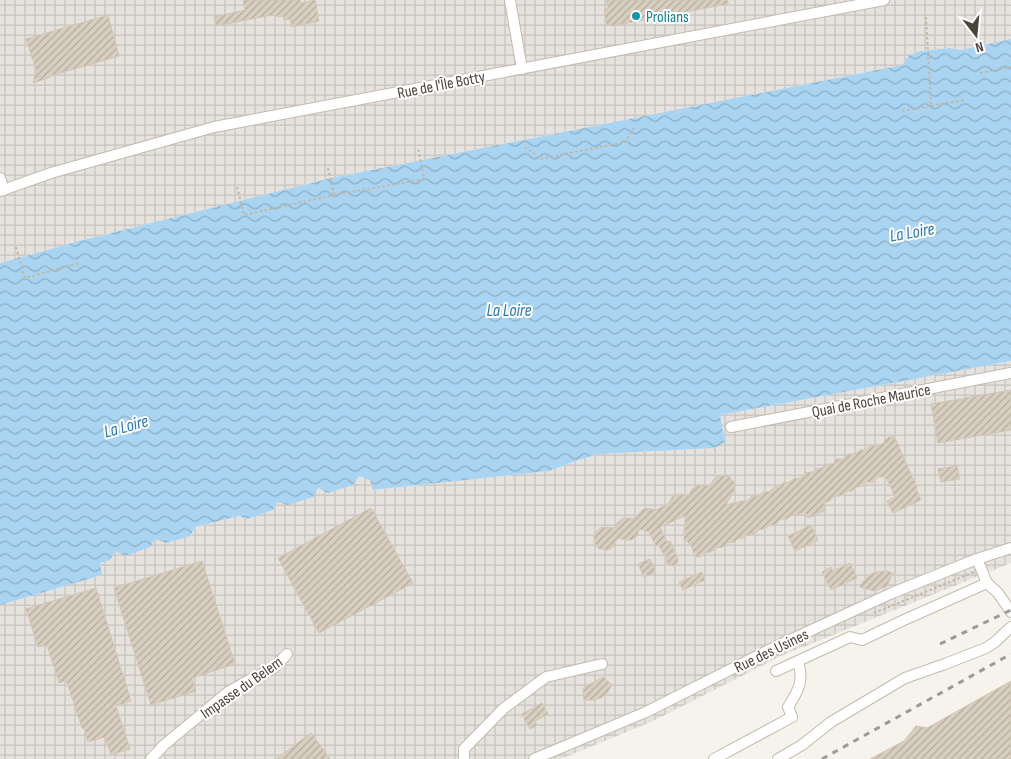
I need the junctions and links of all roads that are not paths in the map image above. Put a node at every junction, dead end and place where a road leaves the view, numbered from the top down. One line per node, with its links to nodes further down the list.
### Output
1 (510, 0): 3 (street)
2 (884, 0): 3 (street, Rue de l'Île Botty)
3 (522, 69): 5 (street, Rue de l'Île Botty)
4 (0, 178): 5 (street)
5 (2, 191)
6 (1011, 373): 7 (street, Quai de Roche Maurice)
7 (731, 427)
8 (1011, 548): 9 (street, Rue des Usines)
9 (977, 559): 10 (street); 19 (street, Rue des Usines)
10 (987, 583): 11 (street); 14 (street)
11 (1011, 612)
12 (1011, 627): 21 (street)
13 (287, 654): 17 (street, Impasse du Belem)
14 (798, 661): 16 (street); 20 (street)
15 (602, 664): 18 (street)
16 (776, 671)
17 (150, 759)
18 (464, 759)
19 (534, 759)
20 (714, 759)
21 (778, 759)

